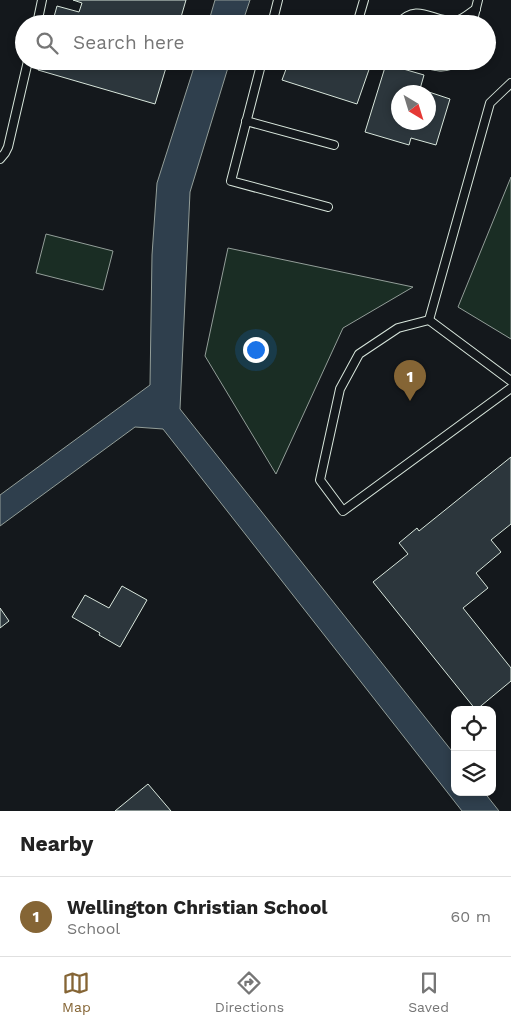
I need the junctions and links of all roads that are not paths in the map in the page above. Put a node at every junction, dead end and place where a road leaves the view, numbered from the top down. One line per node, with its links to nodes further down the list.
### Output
1 (42, 0): 6 (lane)
2 (278, 0): 7 (lane)
3 (364, 0): 8 (lane)
4 (478, 0): 5 (lane)
5 (476, 9): 11 (lane); 12 (lane)
6 (39, 15)
7 (274, 15)
8 (360, 15)
9 (409, 15): 10 (lane)
10 (428, 15)
11 (468, 15)
12 (474, 15)
13 (26, 70): 18 (lane)
14 (260, 70): 16 (lane)
15 (511, 83): 20 (lane)
16 (246, 121): 17 (lane); 19 (lane)
17 (334, 144)
18 (0, 159)
19 (328, 207)
20 (428, 320): 21 (lane); 22 (lane)
21 (511, 381)
22 (511, 388)

